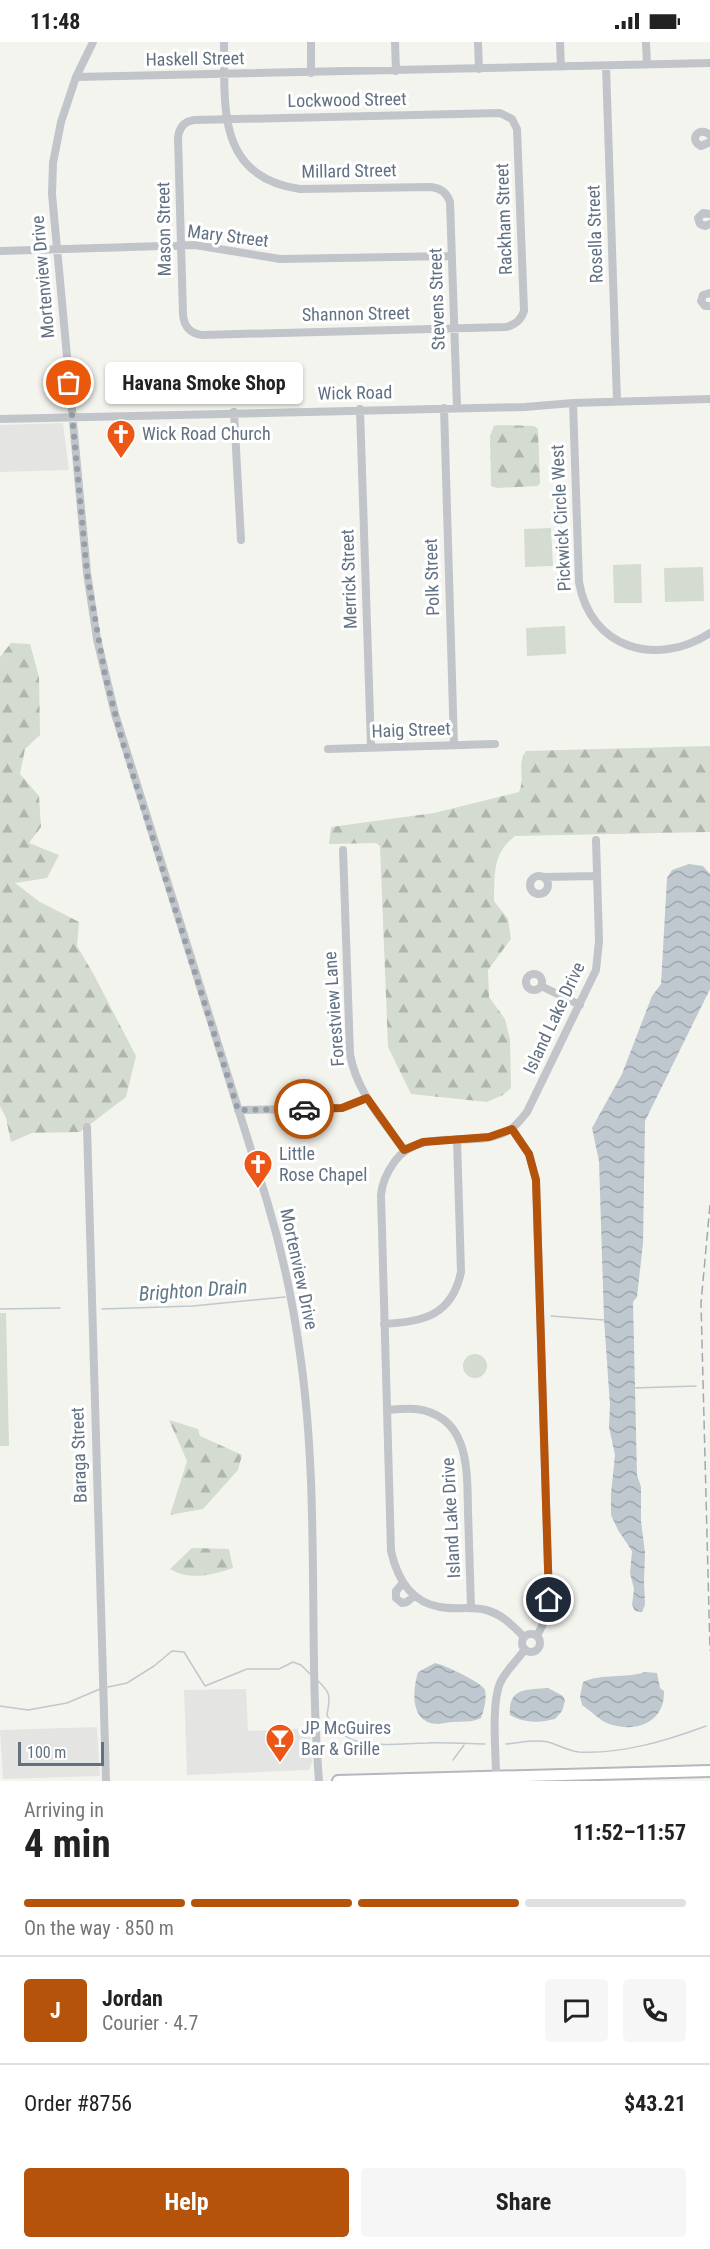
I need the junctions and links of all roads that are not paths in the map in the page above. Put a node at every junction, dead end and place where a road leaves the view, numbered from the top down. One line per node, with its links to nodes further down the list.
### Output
1 (93, 42): 16 (street, Mortenview Drive)
2 (224, 42): 15 (street, Millard Street)
3 (310, 42): 14 (street)
4 (395, 42): 13 (street)
5 (478, 42): 12 (street)
6 (560, 42): 11 (street)
7 (646, 42): 9 (street)
8 (710, 63): 9 (street, Haskell Street)
9 (647, 65): 10 (street, Haskell Street)
10 (606, 66): 11 (street, Haskell Street); 35 (street, Rosella Street)
11 (561, 67): 12 (street, Haskell Street)
12 (479, 69): 13 (street, Haskell Street)
13 (396, 71): 14 (street, Haskell Street)
14 (312, 73): 15 (street, Haskell Street)
15 (224, 75): 16 (street, Haskell Street); 17 (street, Millard Street)
16 (76, 77): 26 (street, Mortenview Drive)
17 (226, 119): 18 (street, Lockwood Street); 19 (street, Lockwood Street); 22 (street, Millard Street)
18 (512, 119): 31 (street, Rackham Street)
19 (183, 126): 25 (street, Mason Street)
20 (710, 135): 21 (street)
21 (710, 142)
22 (444, 192): 28 (street, Stevens Street)
23 (710, 214): 24 (street)
24 (710, 224)
25 (181, 246): 26 (street, Mary Street); 28 (street, Mary Street); 33 (street, Mason Street)
26 (56, 250): 27 (street, Mary Street); 41 (street, Mortenview Drive)
27 (0, 251)
28 (452, 256): 32 (street, Stevens Street)
29 (710, 293): 30 (street)
30 (710, 306)
31 (520, 319): 32 (street, Shannon Street)
32 (455, 328): 33 (street, Shannon Street); 37 (street, Stevens Street)
33 (191, 331)
34 (710, 399): 35 (street, Wick Road)
35 (617, 401): 36 (street, Wick Road)
36 (573, 403): 37 (street, Wick Road); 44 (street, Pickwick Circle West)
37 (457, 407): 38 (street, Wick Road)
38 (444, 408): 39 (street, Wick Road); 46 (street, Polk Street)
39 (360, 409): 40 (street, Wick Road); 47 (street, Merrick Street)
40 (234, 412): 41 (street, Wick Road); 43 (street)
41 (72, 417): 42 (street, Wick Road); 56 (street, Mortenview Drive)
42 (0, 419)
43 (241, 540)
44 (710, 633)
45 (495, 744): 46 (street, Haig Street)
46 (454, 745): 47 (street, Haig Street)
47 (371, 747): 48 (street, Haig Street)
48 (328, 749)
49 (596, 840): 51 (street, Island Lake Drive)
50 (344, 850): 55 (street, Forestview Lane)
51 (597, 876): 52 (street); 54 (street, Island Lake Drive)
52 (544, 877)
53 (542, 986): 54 (street)
54 (580, 1005): 58 (street, Island Lake Drive)
55 (367, 1098): 56 (street); 60 (street, Forestview Lane)
56 (238, 1110): 73 (street, Mortenview Drive)
57 (87, 1127): 72 (street, Baraga Street)
58 (512, 1129): 59 (street); 66 (street)
59 (457, 1139): 60 (street); 61 (street)
60 (404, 1150): 61 (street)
61 (384, 1324): 62 (street)
62 (388, 1410): 63 (street); 65 (street, Island Lake Drive)
63 (403, 1583): 64 (street); 64 (street)
64 (414, 1596): 65 (street)
65 (471, 1607): 67 (street)
66 (537, 1636): 67 (street); 68 (street)
67 (524, 1637): 68 (street)
68 (525, 1649): 70 (street)
69 (710, 1770): 70 (main road)
70 (496, 1777): 71 (main road)
71 (443, 1780): 74 (main road)
72 (106, 1781)
73 (319, 1781)
74 (338, 1781)

